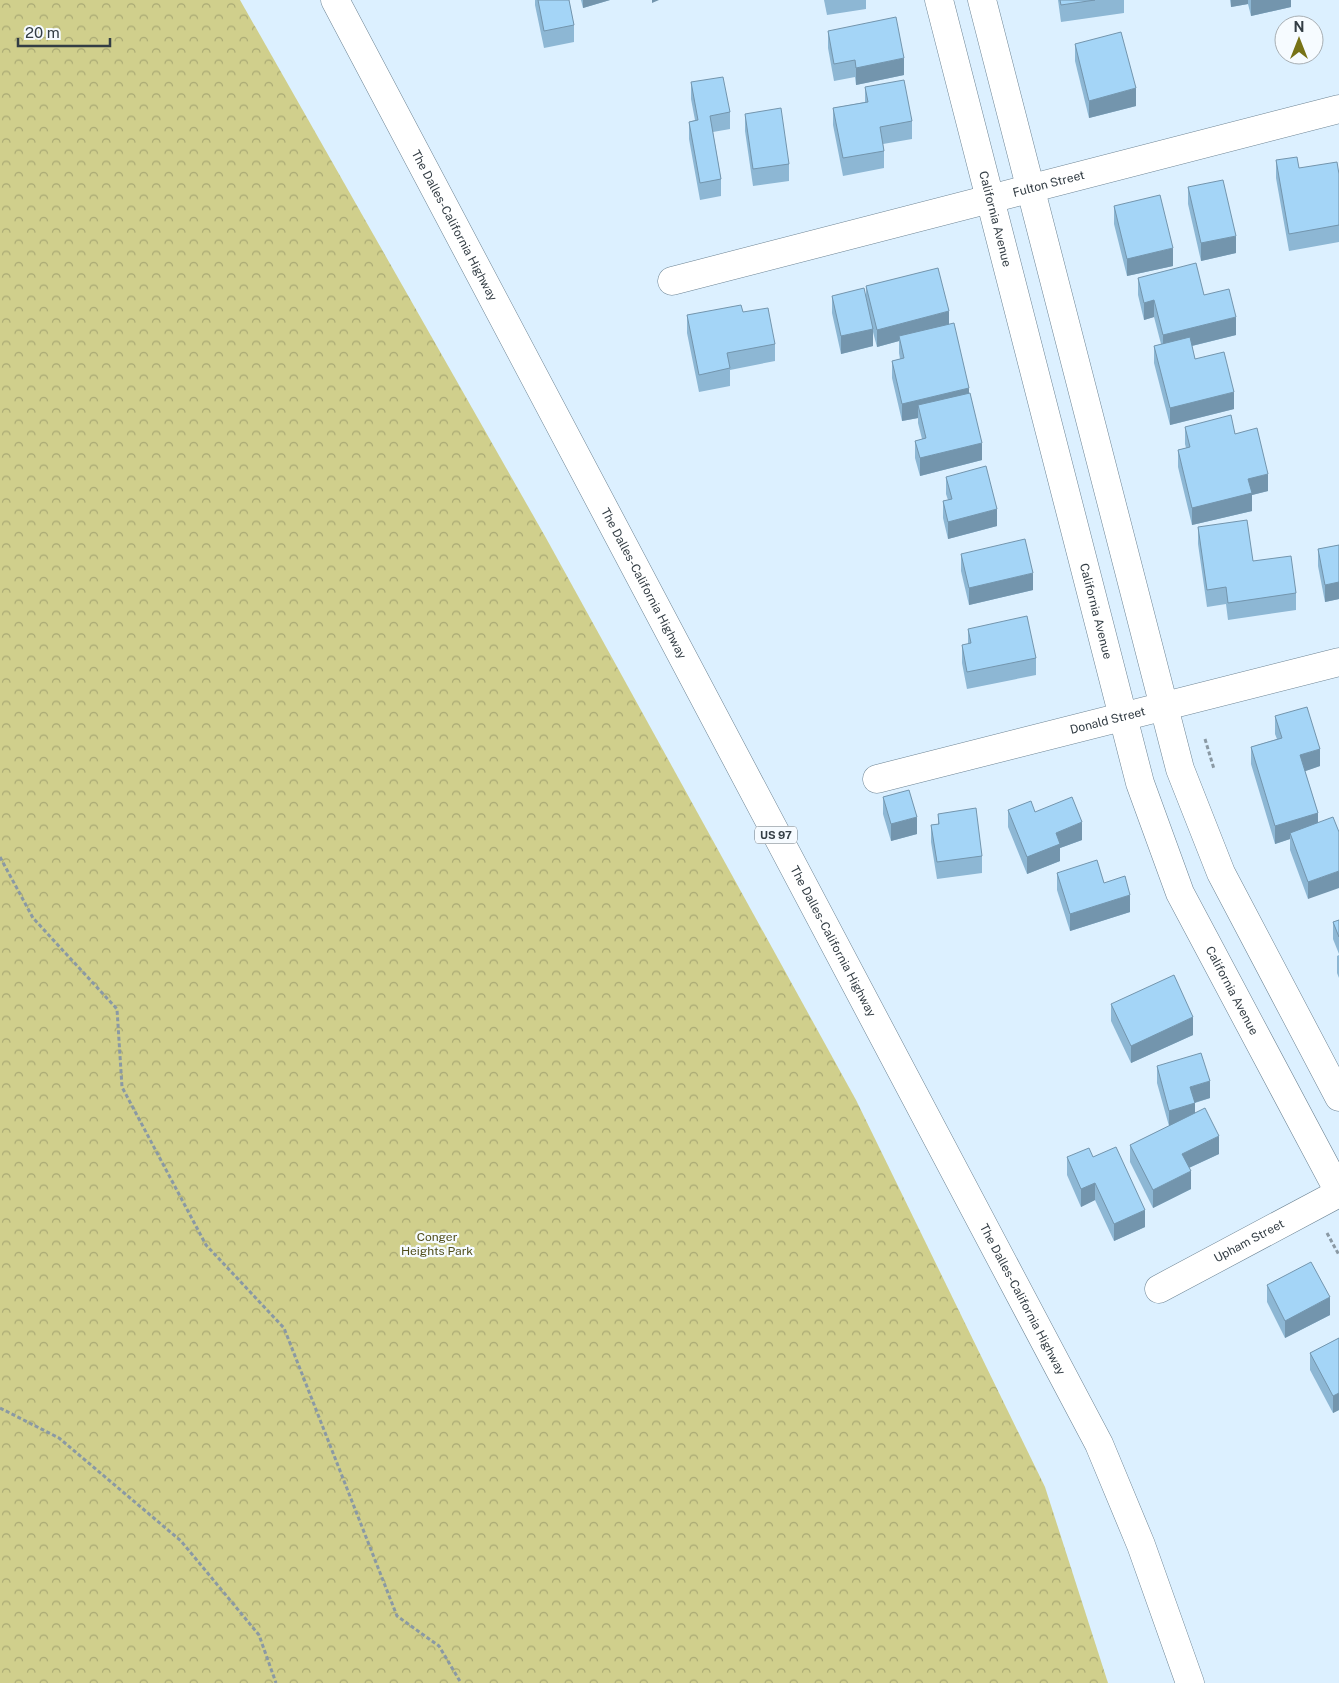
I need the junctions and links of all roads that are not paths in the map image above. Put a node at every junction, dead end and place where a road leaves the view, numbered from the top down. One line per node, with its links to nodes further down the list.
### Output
1 (334, 0): 15 (main road, The Dalles-California Highway / US 97)
2 (939, 0): 6 (main road, California Avenue)
3 (982, 0): 5 (main road)
4 (1339, 109): 5 (main road, Fulton Street)
5 (1029, 189): 6 (main road, Fulton Street); 9 (main road)
6 (990, 199): 7 (main road, Fulton Street); 10 (main road, California Avenue)
7 (672, 281)
8 (1339, 662): 9 (main road, Donald Street)
9 (1163, 707): 10 (main road, Donald Street); 12 (main road)
10 (1123, 718): 11 (main road, Donald Street); 13 (main road, California Avenue)
11 (877, 779)
12 (1339, 1097)
13 (1339, 1192): 14 (main road, Upham Street)
14 (1159, 1289)
15 (1190, 1683)

